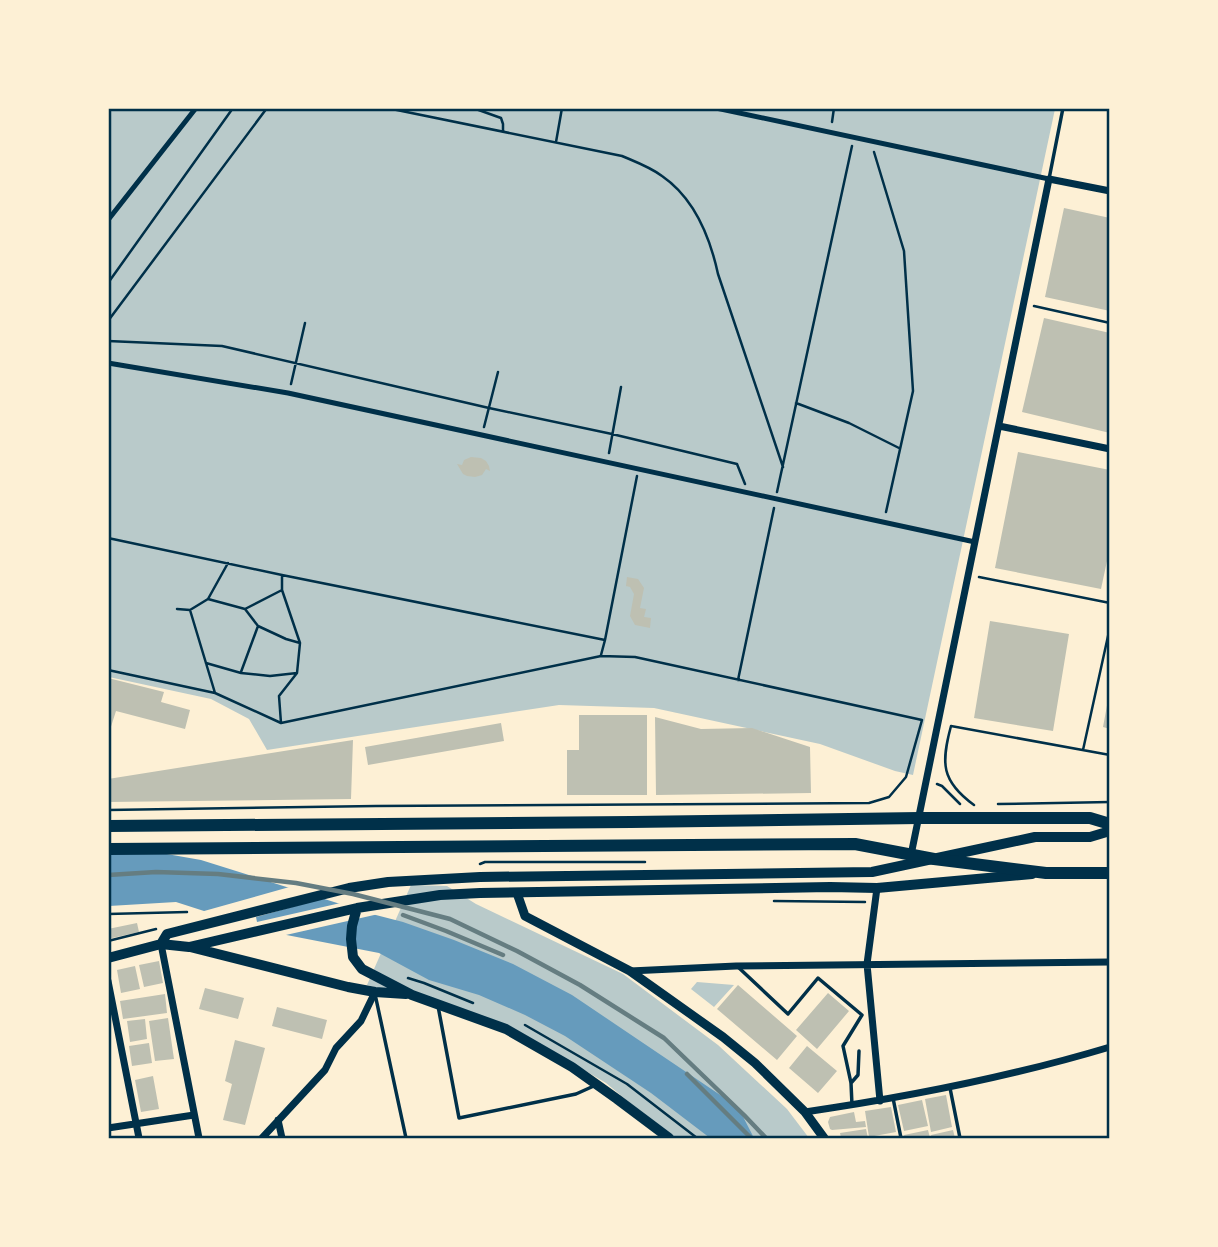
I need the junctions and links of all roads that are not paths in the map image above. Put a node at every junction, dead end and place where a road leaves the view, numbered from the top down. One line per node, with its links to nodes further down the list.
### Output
1 (196, 108): 6 (street)
2 (716, 108): 4 (street)
3 (1063, 108): 4 (lane)
4 (1049, 178): 5 (street); 10 (street)
5 (1110, 191)
6 (119, 206): 7 (street); 8 (street)
7 (108, 209)
8 (108, 220)
9 (108, 363): 12 (street)
10 (999, 426): 11 (street); 12 (street)
11 (1110, 449)
12 (975, 542): 13 (street)
13 (919, 818): 14 (main road); 15 (main road); 18 (street)
14 (1110, 824)
15 (108, 826)
16 (1110, 831): 19 (main road)
17 (108, 849): 18 (main road)
18 (910, 859): 19 (main road); 25 (main road)
19 (934, 859): 20 (main road)
20 (1046, 873): 21 (main road); 22 (main road)
21 (1110, 873)
22 (877, 888): 23 (main road); 29 (street)
23 (517, 893): 24 (main road); 31 (street)
24 (357, 908): 26 (main road); 34 (main road)
25 (161, 944): 26 (main road); 27 (main road); 45 (street)
26 (189, 947): 33 (main road)
27 (108, 958)
28 (1110, 962): 29 (street)
29 (867, 964): 30 (street); 42 (street)
30 (736, 966): 31 (street); 38 (lane)
31 (630, 971): 44 (street)
32 (108, 981): 47 (street)
33 (374, 992): 34 (main road); 46 (street); 53 (lane)
34 (412, 995): 35 (main road)
35 (438, 1004): 39 (main road); 39 (lane)
36 (1110, 1047): 40 (street)
37 (859, 1051): 38 (lane)
38 (851, 1083): 43 (lane)
39 (597, 1085): 54 (main road)
40 (950, 1088): 41 (street); 57 (lane)
41 (892, 1098): 42 (street); 56 (lane)
42 (880, 1101): 43 (street)
43 (852, 1105): 44 (street)
44 (805, 1112): 55 (street)
45 (194, 1115): 47 (street); 50 (street)
46 (278, 1120): 51 (street); 52 (street)
47 (137, 1124): 48 (street); 49 (street)
48 (108, 1128)
49 (139, 1139)
50 (199, 1139)
51 (262, 1139)
52 (282, 1139)
53 (407, 1139)
54 (668, 1139)
55 (824, 1139)
56 (901, 1139)
57 (960, 1139)

